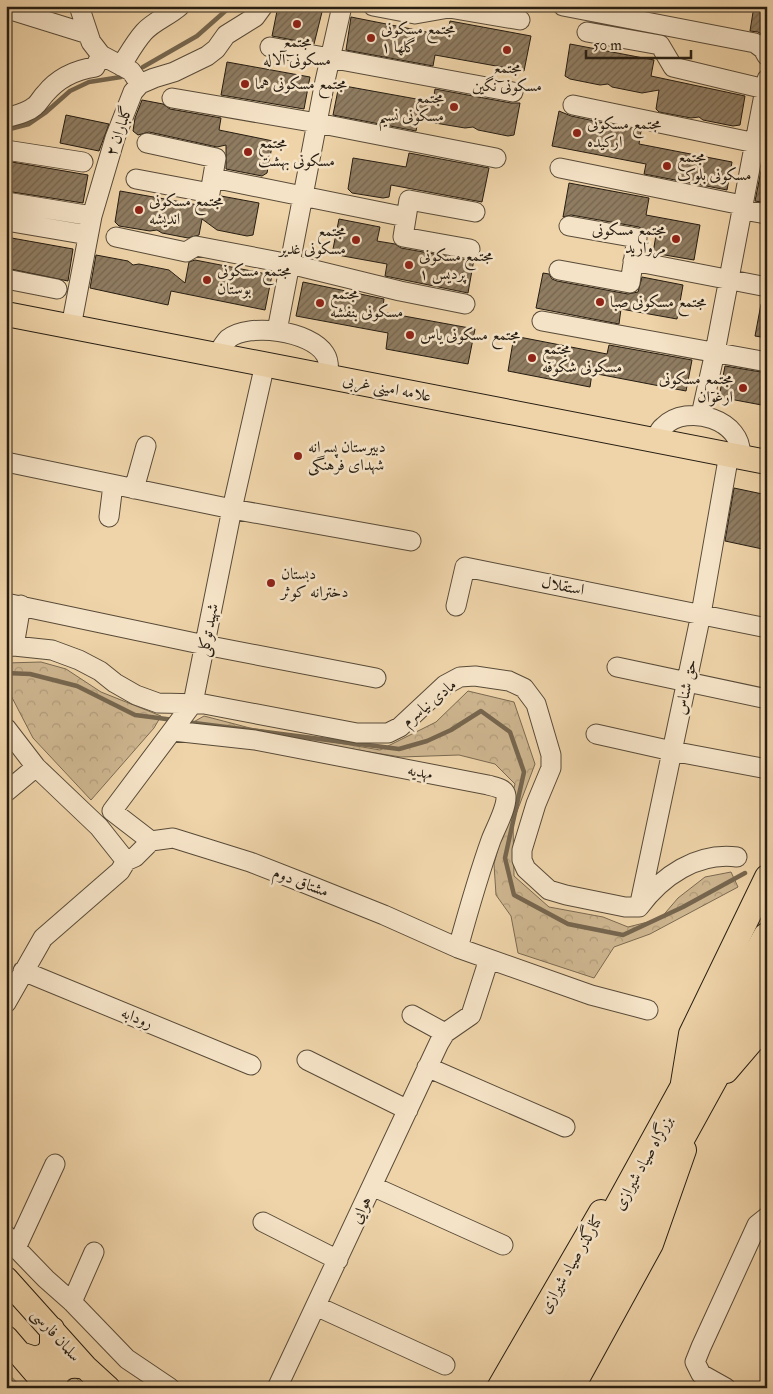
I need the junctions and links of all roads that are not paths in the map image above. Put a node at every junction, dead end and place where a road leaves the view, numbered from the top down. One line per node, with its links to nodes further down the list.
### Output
1 (79, 6): 10 (street)
2 (180, 6): 15 (street)
3 (263, 6): 16 (street)
4 (342, 6): 14 (street)
5 (373, 6): 8 (street)
6 (563, 6): 13 (street)
7 (14, 11): 10 (street)
8 (520, 20)
9 (587, 32): 17 (street)
10 (88, 34): 12 (street)
11 (270, 47): 14 (street)
12 (101, 55): 15 (street); 21 (street)
13 (767, 56)
14 (331, 59): 18 (street); 22 (street)
15 (121, 66): 16 (street)
16 (140, 84): 38 (street, گلباران ۲)
17 (766, 84): 24 (street)
18 (513, 92)
19 (172, 98): 22 (street)
20 (573, 105): 24 (street)
21 (6, 118)
22 (317, 123): 26 (street); 31 (street)
23 (147, 143): 30 (street)
24 (760, 144): 33 (street)
25 (6, 150): 27 (street)
26 (496, 158)
27 (83, 162)
28 (560, 168): 33 (street)
29 (136, 178): 30 (street)
30 (213, 178): 31 (street)
31 (304, 195): 36 (street); 43 (street)
32 (6, 202): 38 (street)
33 (742, 206): 35 (street); 46 (street)
34 (475, 212): 36 (street)
35 (767, 214)
36 (406, 217): 41 (street)
37 (6, 221): 38 (street)
38 (90, 226): 52 (street, گلباران ۲)
39 (569, 226): 42 (street)
40 (116, 237): 43 (street)
41 (470, 248)
42 (633, 261): 44 (street); 46 (street)
43 (290, 264): 49 (street); 54 (street)
44 (559, 270)
45 (6, 279): 48 (street)
46 (728, 280): 47 (street); 55 (street)
47 (767, 287)
48 (57, 289)
49 (465, 304)
50 (6, 314): 52 (main road, علامه امینی غربی)
51 (542, 321): 55 (street)
52 (71, 326): 56 (main road, علامه امینی غربی)
53 (6, 329): 58 (main road, علامه امینی غربی)
54 (277, 331): 56 (street); 59 (street)
55 (715, 352): 57 (street); 60 (street)
56 (217, 355): 59 (main road, علامه امینی غربی)
57 (767, 362)
58 (262, 377): 63 (main road, علامه امینی غربی); 69 (street, شهید توکلی)
59 (328, 377): 61 (main road, علامه امینی غربی)
60 (701, 415): 61 (street); 63 (street)
61 (655, 440): 63 (main road, علامه امینی غربی)
62 (146, 446): 68 (street)
63 (732, 458): 65 (main road, علامه امینی غربی); 66 (main road, علامه امینی غربی); 74 (street, حق شناس)
64 (6, 462): 67 (street)
65 (767, 462)
66 (767, 471)
67 (112, 485): 68 (street); 70 (street)
68 (134, 490): 69 (street)
69 (232, 509): 71 (street); 76 (street, شهید توکلی)
70 (109, 517)
71 (411, 541)
72 (13, 604): 76 (street); 77 (street)
73 (456, 606): 74 (street, استقلال)
74 (702, 614): 75 (street); 80 (street, حق شناس)
75 (767, 628)
76 (205, 645): 79 (street); 82 (street, شهید توکلی)
77 (10, 647): 82 (street, مادی نیاسرم)
78 (617, 667): 80 (street)
79 (376, 678)
80 (687, 682): 81 (street); 86 (street, حق شناس)
81 (767, 700)
82 (193, 703): 84 (street, شهید توکلی); 94 (street, مادی نیاسرم)
83 (6, 728): 87 (street)
84 (173, 731): 90 (street, شهید توکلی); 96 (street, مهدیه)
85 (596, 734): 86 (street)
86 (672, 751): 88 (street); 94 (street, حق شناس)
87 (36, 767): 89 (street); 92 (street)
88 (767, 768)
89 (6, 792)
90 (151, 841): 92 (street); 96 (street, مشتاق دوم)
91 (737, 857): 94 (street)
92 (126, 862): 98 (street)
93 (767, 876): 108 (main road)
94 (638, 913)
95 (767, 937): 108 (highway, بزرگراه صیاد شیرازی)
96 (458, 948): 97 (street, مشتاق دوم)
97 (489, 959): 101 (street, مشتاق دوم); 104 (street, هوایی)
98 (23, 971): 100 (street); 106 (street, رودابه)
99 (767, 981): 108 (highway, بزرگراه صیاد شیرازی)
100 (6, 1003)
101 (648, 1010)
102 (412, 1016): 104 (street)
103 (767, 1023): 108 (main road)
104 (445, 1033): 107 (street, هوایی)
105 (307, 1060): 109 (street)
106 (251, 1065)
107 (428, 1067): 109 (street, هوایی); 110 (street)
108 (691, 1098): 131 (main road, کنارگذر صیاد شیرازی); 132 (highway, بزرگراه صیاد شیرازی); 133 (highway, بزرگراه صیاد شیرازی); 134 (main road)
109 (408, 1110): 112 (street, هوایی)
110 (565, 1127)
111 (55, 1164): 115 (street)
112 (372, 1186): 116 (street); 118 (street, هوایی)
113 (767, 1218): 135 (street)
114 (263, 1222): 118 (street)
115 (11, 1242): 120 (street)
116 (503, 1245)
117 (94, 1252): 120 (street)
118 (338, 1260): 121 (street, هوایی)
119 (6, 1279): 122 (main road, سلمان فارسی)
120 (72, 1302): 130 (street)
121 (316, 1306): 124 (street); 126 (street, هوایی)
122 (52, 1329): 123 (main road); 125 (main road, سلمان فارسی)
123 (13, 1346): 127 (main road)
124 (445, 1365)
125 (85, 1367): 128 (main road); 129 (main road, سلمان فارسی)
126 (280, 1387)
127 (49, 1388)
128 (54, 1388)
129 (108, 1388)
130 (170, 1388)
131 (499, 1388)
132 (519, 1388)
133 (543, 1388)
134 (572, 1388)
135 (726, 1388)

